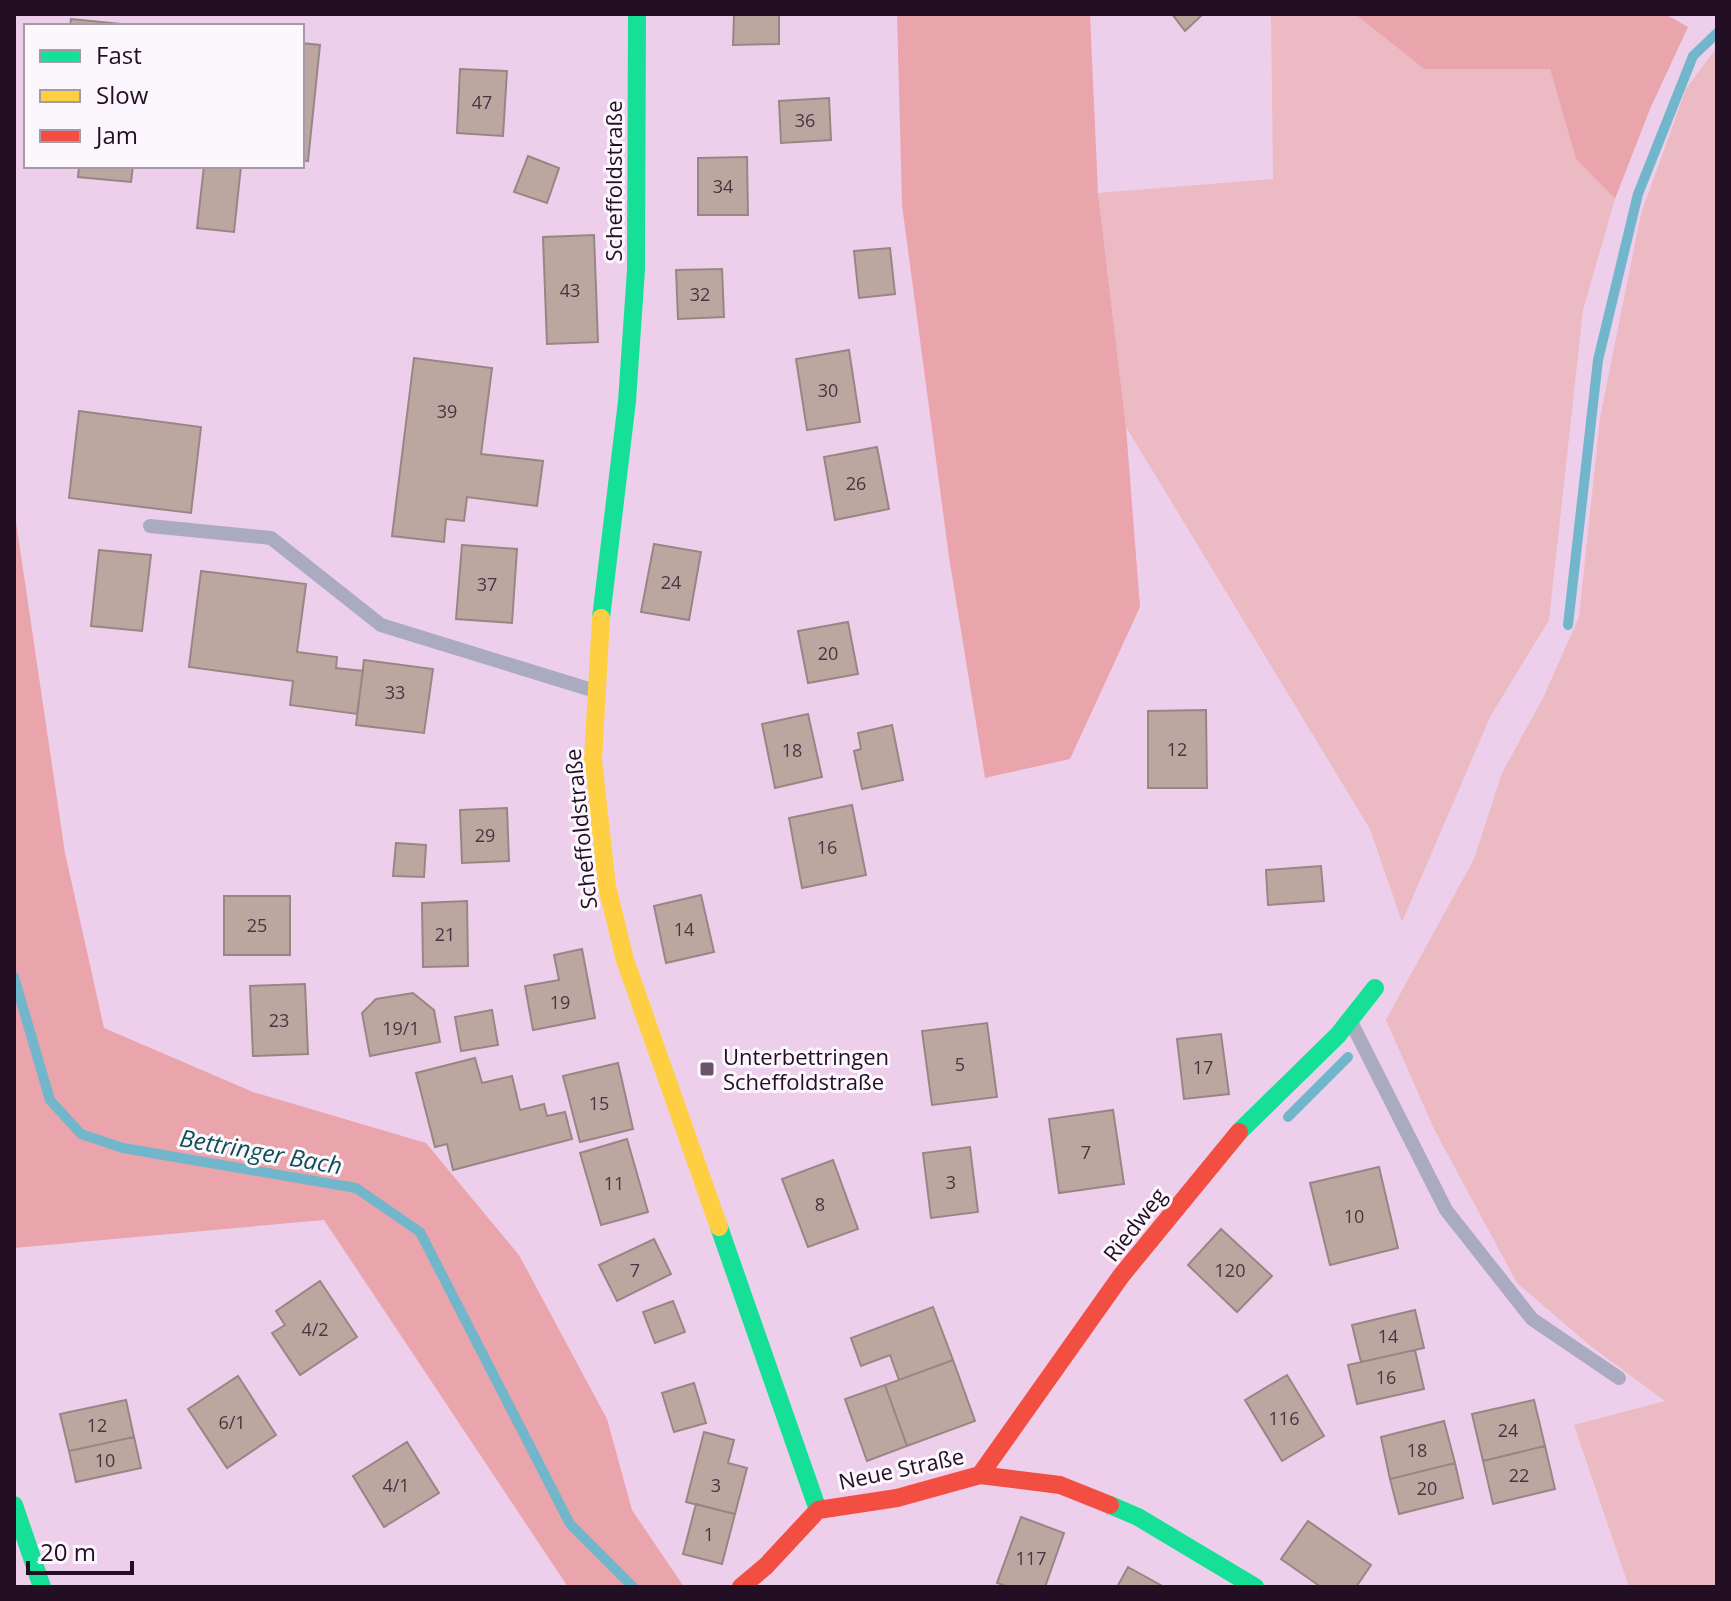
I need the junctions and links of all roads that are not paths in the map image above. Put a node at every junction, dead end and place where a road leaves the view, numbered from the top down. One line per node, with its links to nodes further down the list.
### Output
1 (637, 14): 3 (main road, Scheffoldstraße)
2 (150, 526): 3 (lane)
3 (596, 692): 9 (main road, Scheffoldstraße)
4 (1375, 988): 5 (main road, Riedweg)
5 (1352, 1024): 6 (lane); 7 (main road, Riedweg)
6 (1619, 1378)
7 (980, 1475): 9 (main road, Neue Straße); 12 (main road, Neue Straße)
8 (14, 1505): 10 (main road)
9 (818, 1510): 11 (main road)
10 (42, 1587)
11 (741, 1587)
12 (1255, 1587)

